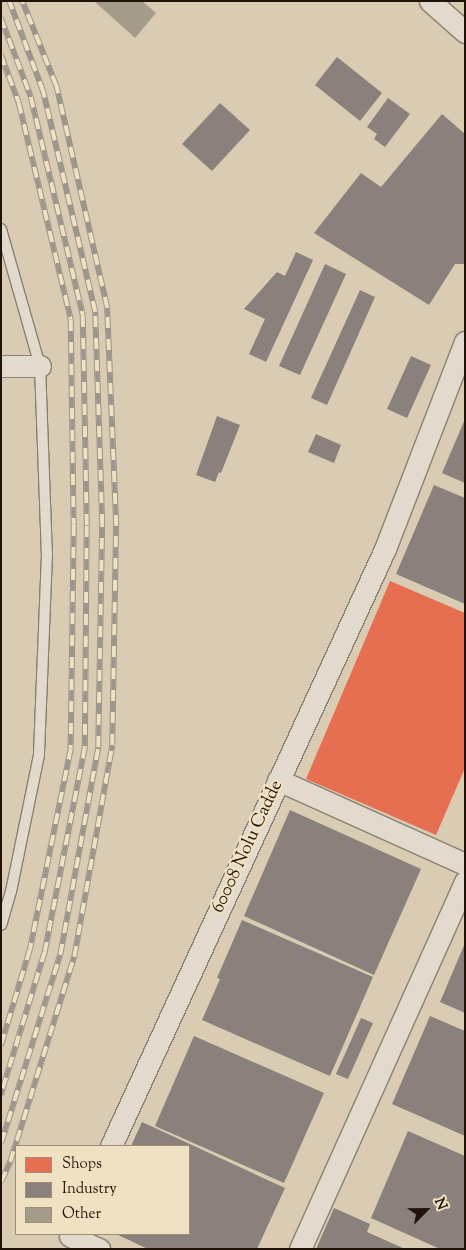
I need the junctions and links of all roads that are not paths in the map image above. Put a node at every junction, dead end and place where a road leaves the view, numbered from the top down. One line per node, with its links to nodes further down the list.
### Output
1 (430, 1): 2 (street)
2 (465, 32)
3 (1, 229): 6 (lane)
4 (465, 342): 7 (street, 60008 Nolu Cadde)
5 (1, 366): 6 (street)
6 (40, 366): 10 (lane)
7 (278, 780): 8 (street); 11 (street, 60008 Nolu Cadde)
8 (465, 864)
9 (465, 881): 14 (street)
10 (1, 925)
11 (111, 1145)
12 (68, 1239): 13 (street)
13 (99, 1249)
14 (300, 1249)

